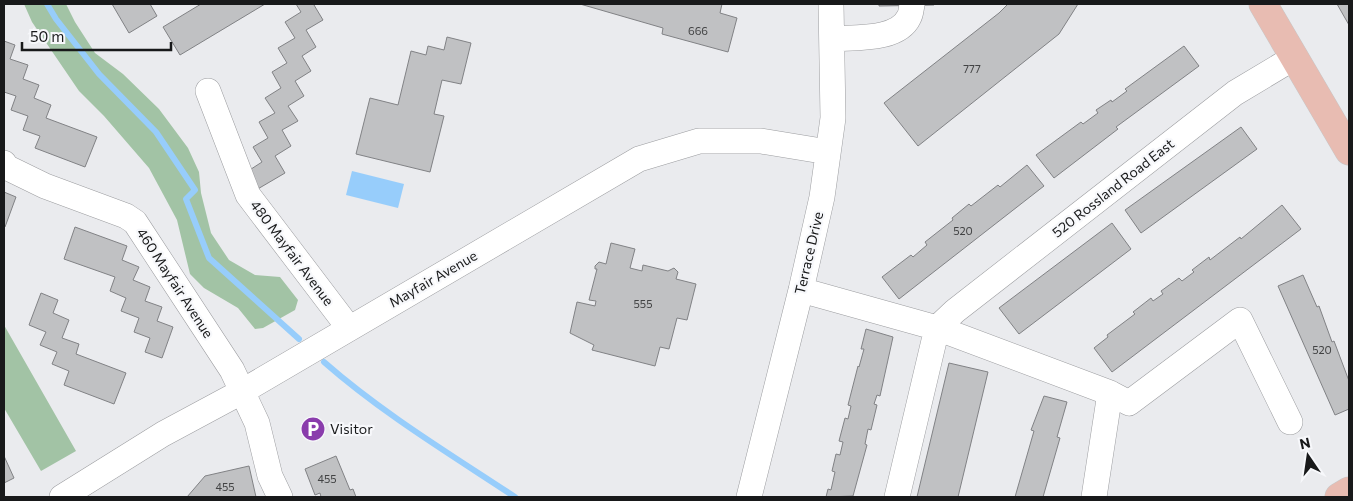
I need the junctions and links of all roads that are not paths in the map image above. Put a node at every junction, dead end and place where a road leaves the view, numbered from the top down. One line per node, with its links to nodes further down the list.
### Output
1 (831, 4): 4 (street, Terrace Drive)
2 (1263, 4): 5 (main road)
3 (912, 5): 4 (street)
4 (832, 39): 8 (street, Terrace Drive)
5 (1295, 57): 7 (main road); 12 (street, 520 Rossland Road East)
6 (208, 92): 11 (street, 480 Mayfair Avenue)
7 (1349, 151)
8 (828, 152): 10 (street, Terrace Drive); 11 (street, Mayfair Avenue)
9 (4, 163): 13 (street, 460 Mayfair Avenue)
10 (801, 290): 12 (street); 19 (street, Terrace Drive)
11 (349, 328): 13 (street, Mayfair Avenue)
12 (937, 328): 14 (street); 20 (street)
13 (243, 391): 17 (street, Mayfair Avenue); 18 (street, 460 Mayfair Avenue)
14 (1110, 393): 15 (street); 21 (street)
15 (1290, 422)
16 (1349, 491): 22 (main road)
17 (62, 497)
18 (280, 497)
19 (749, 497)
20 (897, 497)
21 (1094, 497)
22 (1339, 497)

